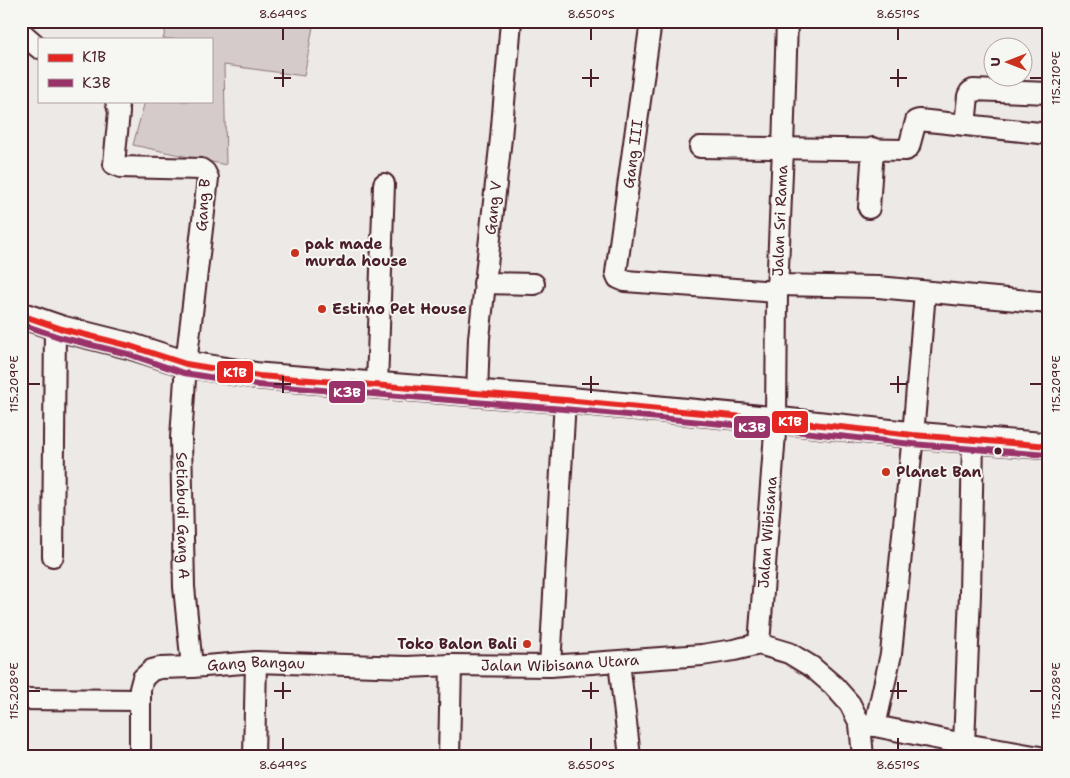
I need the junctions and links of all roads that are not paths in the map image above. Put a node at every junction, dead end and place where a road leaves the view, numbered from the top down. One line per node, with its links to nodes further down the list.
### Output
1 (511, 21): 15 (street, Gang V)
2 (651, 21): 17 (street, Gang III)
3 (787, 21): 11 (street, Jalan Sri Rama)
4 (21, 32): 5 (street)
5 (38, 47)
6 (1049, 93): 8 (street)
7 (116, 102): 22 (street, Gang B)
8 (965, 125): 9 (street); 12 (street)
9 (1049, 134)
10 (700, 147): 11 (street)
11 (783, 148): 12 (street); 17 (street, Jalan Sri Rama)
12 (873, 148): 14 (street)
13 (384, 184): 23 (street)
14 (869, 208)
15 (484, 283): 16 (street); 24 (street, Gang V)
16 (534, 284)
17 (777, 288): 18 (street); 26 (street, Jalan Sri Rama)
18 (925, 292): 19 (street); 27 (street)
19 (1049, 303)
20 (21, 315): 21 (main road)
21 (56, 326): 22 (main road); 30 (street)
22 (186, 364): 23 (main road); 36 (street, Setiabudi Gang A)
23 (377, 385): 24 (main road)
24 (477, 393): 25 (main road)
25 (565, 400): 26 (main road); 35 (street)
26 (776, 420): 27 (main road); 31 (street, Jalan Wibisana)
27 (913, 435): 28 (main road); 39 (street)
28 (973, 440): 29 (main road); 40 (street)
29 (1049, 446)
30 (53, 556)
31 (759, 644): 33 (street, Jalan Wibisana Utara); 39 (street)
32 (256, 662): 34 (street, Gang Bangau); 36 (street, Gang Bangau); 42 (street)
33 (619, 662): 35 (street, Jalan Wibisana Utara); 44 (street)
34 (451, 665): 35 (street, Jalan Wibisana Utara); 43 (street)
35 (550, 666)
36 (192, 667): 38 (street, Gang Bangau)
37 (21, 699): 38 (street)
38 (140, 700): 41 (street, Gang Bangau)
39 (868, 725): 40 (street); 45 (street)
40 (964, 744): 46 (street)
41 (140, 757)
42 (254, 757)
43 (449, 757)
44 (630, 757)
45 (863, 757)
46 (1040, 757)

